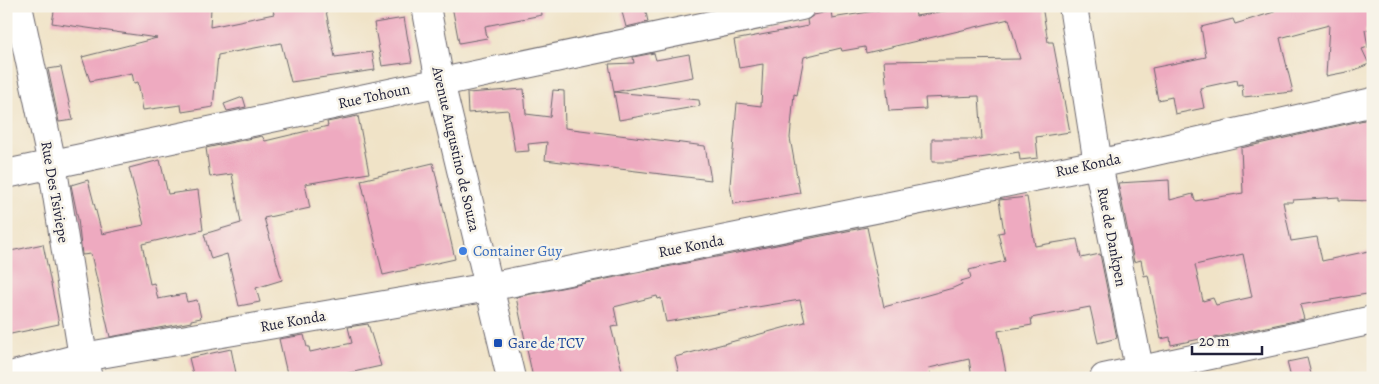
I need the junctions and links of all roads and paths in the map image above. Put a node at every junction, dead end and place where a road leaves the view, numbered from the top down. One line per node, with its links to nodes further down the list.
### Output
1 (18, 6): 7 (street, Rue Des Tsiviepe)
2 (426, 6): 5 (street, Avenue Augustino de Souza)
3 (801, 6): 5 (street, Rue Tohoun)
4 (1073, 6): 8 (street, Rue de Dankpen)
5 (440, 82): 7 (street, Rue Tohoun); 10 (street, Avenue Augustino de Souza)
6 (1373, 102): 8 (street, Rue Konda)
7 (52, 164): 9 (street, Rue Tohoun); 12 (street, Rue Des Tsiviepe)
8 (1098, 164): 10 (street, Rue Konda); 13 (street, Rue de Dankpen)
9 (6, 174)
10 (489, 287): 12 (street, Rue Konda); 15 (street, Avenue Augustino de Souza)
11 (1373, 320): 13 (street)
12 (86, 367): 14 (street, Rue Konda)
13 (1140, 374): 16 (street)
14 (6, 376)
15 (511, 378)
16 (1104, 378)

